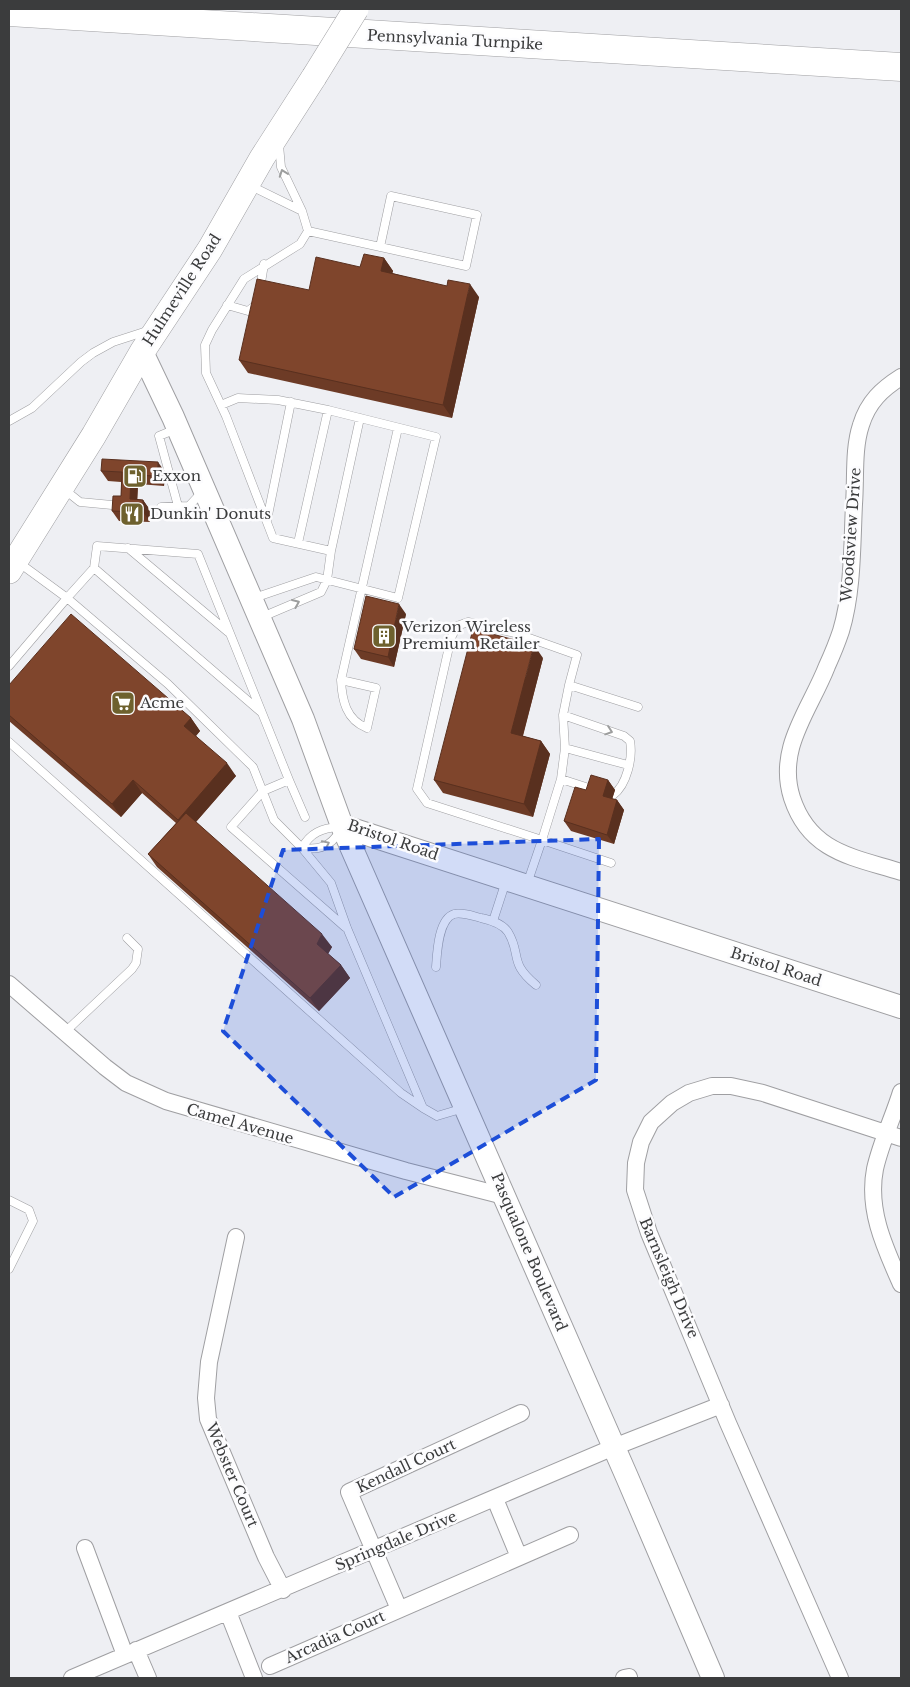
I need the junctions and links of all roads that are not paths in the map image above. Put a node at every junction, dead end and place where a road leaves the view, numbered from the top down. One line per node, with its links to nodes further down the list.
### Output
1 (356, 9): 6 (main road, Hulmeville Road, bridge)
2 (9, 12): 4 (highway, Pennsylvania Turnpike)
3 (9, 31): 5 (highway, Pennsylvania Turnpike)
4 (901, 68)
5 (901, 84)
6 (279, 131): 7 (main road, Hulmeville Road); 8 (lane, one-way to 6)
7 (247, 185): 8 (lane); 13 (main road, Hulmeville Road)
8 (302, 211): 9 (lane)
9 (308, 231): 10 (lane); 11 (lane)
10 (380, 247): 10 (lane)
11 (264, 264): 12 (lane); 12 (lane)
12 (227, 305): 17 (lane)
13 (158, 328): 14 (main road, Hulmeville Road); 20 (lane)
14 (142, 352): 21 (main road, Bristol Road); 23 (main road, Hulmeville Road)
15 (901, 376): 58 (street, Woodsview Drive)
16 (291, 402): 17 (lane); 18 (lane); 28 (lane)
17 (221, 405): 28 (lane)
18 (328, 410): 19 (lane); 29 (lane)
19 (360, 418): 22 (lane); 31 (lane)
20 (9, 421)
21 (177, 428): 24 (main road, Bristol Road); 27 (lane)
22 (398, 428): 35 (lane); 35 (lane)
23 (62, 487): 25 (lane); 32 (main road, Hulmeville Road)
24 (203, 490): 27 (lane); 37 (main road, Bristol Road)
25 (112, 505)
26 (161, 506): 27 (lane)
27 (178, 506)
28 (266, 522): 29 (lane)
29 (298, 544): 31 (lane)
30 (128, 548): 33 (lane); 38 (lane); 38 (lane)
31 (331, 551): 34 (lane)
32 (12, 566): 36 (lane)
33 (94, 568): 36 (lane); 43 (lane)
34 (327, 580): 35 (lane); 37 (lane); 37 (lane, one-way to 34)
35 (362, 589): 40 (lane)
36 (67, 598): 39 (lane); 51 (lane)
37 (255, 609): 54 (main road, Bristol Road)
38 (229, 633): 43 (lane)
39 (9, 666)
40 (341, 680): 40 (lane)
41 (569, 685): 42 (lane); 44 (lane); 55 (lane)
42 (638, 707)
43 (262, 713): 49 (lane)
44 (563, 715): 46 (lane); 47 (lane, one-way to 47)
45 (9, 742): 70 (lane)
46 (565, 748): 47 (lane); 48 (lane)
47 (628, 765): 52 (lane)
48 (561, 779): 50 (lane); 55 (lane)
49 (289, 780): 51 (lane); 53 (lane)
50 (596, 790)
51 (263, 791): 56 (lane); 61 (lane)
52 (613, 795)
53 (305, 817)
54 (342, 826): 56 (lane); 56 (lane, one-way to 54); 59 (main road, Bristol Road); 69 (main road, Pasqualone Boulevard)
55 (542, 840): 57 (lane); 59 (lane)
56 (302, 848): 61 (lane)
57 (611, 863)
58 (901, 872)
59 (516, 882): 60 (lane); 66 (main road, Bristol Road)
60 (493, 921): 63 (lane); 65 (lane)
61 (346, 928): 70 (lane)
62 (127, 938): 67 (lane)
63 (436, 967)
64 (9, 984): 67 (street, Camel Avenue)
65 (536, 985)
66 (901, 1007)
67 (65, 1032): 72 (street, Camel Avenue)
68 (901, 1092): 71 (street)
69 (467, 1107): 70 (lane); 72 (main road, Pasqualone Boulevard)
70 (423, 1108)
71 (893, 1135): 78 (street); 79 (street, Barnsleigh Drive)
72 (504, 1196): 81 (main road, Pasqualone Boulevard)
73 (9, 1200): 76 (lane)
74 (236, 1238): 87 (street, Webster Court)
75 (9, 1249): 76 (lane)
76 (17, 1253): 77 (lane)
77 (9, 1269)
78 (901, 1284)
79 (721, 1404): 81 (street, Springdale Drive); 97 (street, Barnsleigh Drive)
80 (521, 1413): 85 (street, Kendall Court)
81 (614, 1447): 82 (street, Springdale Drive); 96 (main road, Pasqualone Boulevard)
82 (495, 1499): 85 (street, Springdale Drive); 86 (street)
83 (570, 1535): 86 (street, Arcadia Court)
84 (84, 1548): 90 (street)
85 (374, 1550): 87 (street, Springdale Drive); 88 (street, Arcadia Court)
86 (519, 1557): 88 (street, Arcadia Court)
87 (283, 1590): 89 (street, Springdale Drive)
88 (399, 1609): 91 (street, Arcadia Court)
89 (228, 1612): 90 (street, Springdale Drive); 95 (street)
90 (131, 1653): 92 (street, Springdale Drive); 94 (street)
91 (270, 1666)
92 (99, 1673): 93 (street, Springdale Drive)
93 (72, 1678)
94 (148, 1678)
95 (254, 1678)
96 (713, 1678)
97 (840, 1678)

